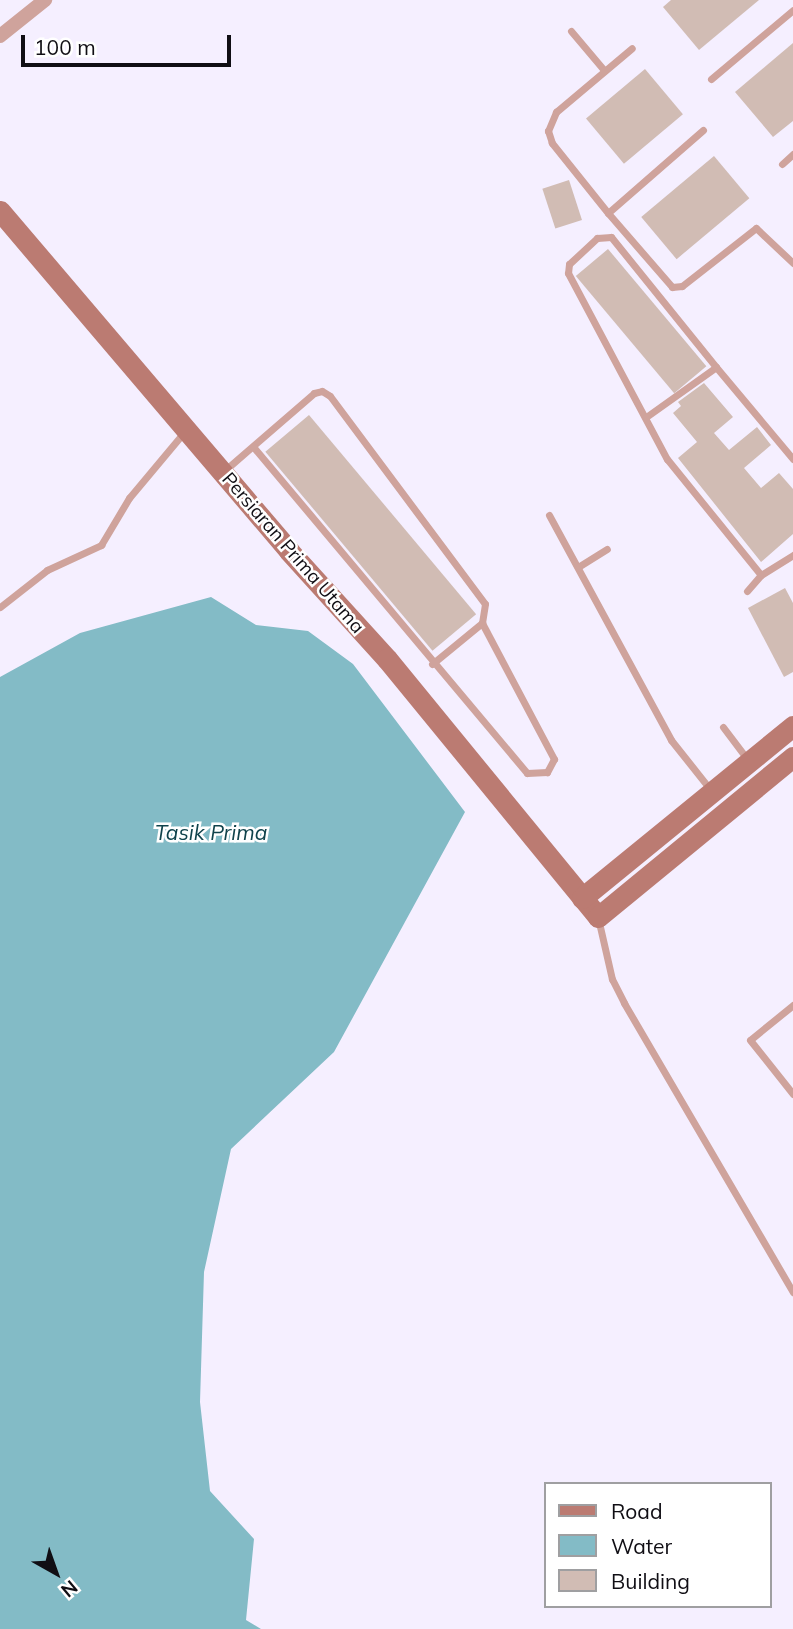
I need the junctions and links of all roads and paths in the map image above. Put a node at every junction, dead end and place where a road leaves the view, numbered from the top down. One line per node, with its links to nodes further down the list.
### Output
1 (44, 0): 4 (street)
2 (793, 10): 7 (lane)
3 (571, 32): 6 (lane)
4 (0, 36)
5 (632, 48): 6 (lane)
6 (604, 70): 12 (lane)
7 (711, 79)
8 (703, 130): 12 (lane)
9 (793, 154): 10 (lane)
10 (782, 164)
11 (0, 211): 16 (main road, Persiaran Prima Utama)
12 (608, 213): 13 (lane)
13 (793, 263)
14 (716, 367): 15 (lane); 15 (lane); 18 (lane)
15 (646, 417): 24 (lane)
16 (186, 431): 19 (main road, Persiaran Prima Utama); 26 (lane)
17 (254, 447): 19 (lane); 27 (lane); 28 (lane)
18 (793, 459)
19 (222, 473): 34 (main road, Persiaran Prima Utama)
20 (549, 515): 23 (lane)
21 (607, 550): 23 (lane)
22 (793, 555): 24 (lane)
23 (578, 568): 33 (lane)
24 (761, 575): 25 (lane)
25 (747, 592)
26 (0, 607)
27 (482, 623): 28 (lane); 28 (lane)
28 (432, 664)
29 (793, 726): 32 (main road)
30 (723, 727): 32 (lane)
31 (793, 757): 35 (main road)
32 (749, 762): 33 (main road)
33 (713, 792): 34 (main road)
34 (582, 898): 35 (main road, Persiaran Prima Utama)
35 (598, 917): 38 (lane)
36 (793, 1006): 37 (lane)
37 (793, 1094)
38 (793, 1292)

